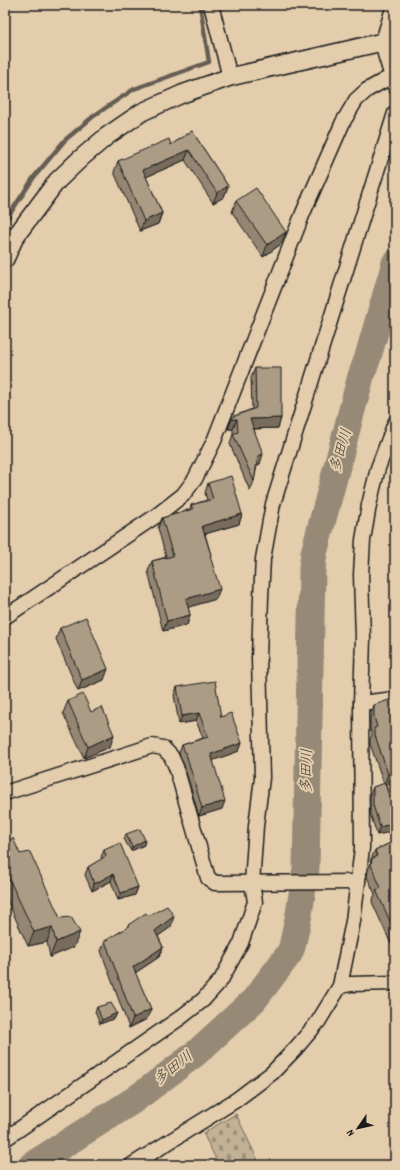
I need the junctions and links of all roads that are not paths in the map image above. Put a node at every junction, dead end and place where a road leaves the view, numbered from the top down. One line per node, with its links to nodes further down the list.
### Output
1 (211, 5): 4 (street)
2 (394, 5): 3 (street)
3 (389, 40): 4 (street); 5 (street)
4 (230, 77): 7 (street)
5 (393, 81): 9 (street)
6 (395, 113): 14 (street)
7 (5, 259)
8 (395, 423): 11 (street)
9 (5, 617)
10 (395, 699): 11 (street)
11 (361, 703): 13 (street)
12 (5, 793): 14 (street)
13 (352, 882): 14 (street); 16 (street)
14 (256, 883): 17 (street)
15 (395, 983): 16 (street)
16 (340, 986): 18 (street)
17 (5, 1139)
18 (132, 1165)

